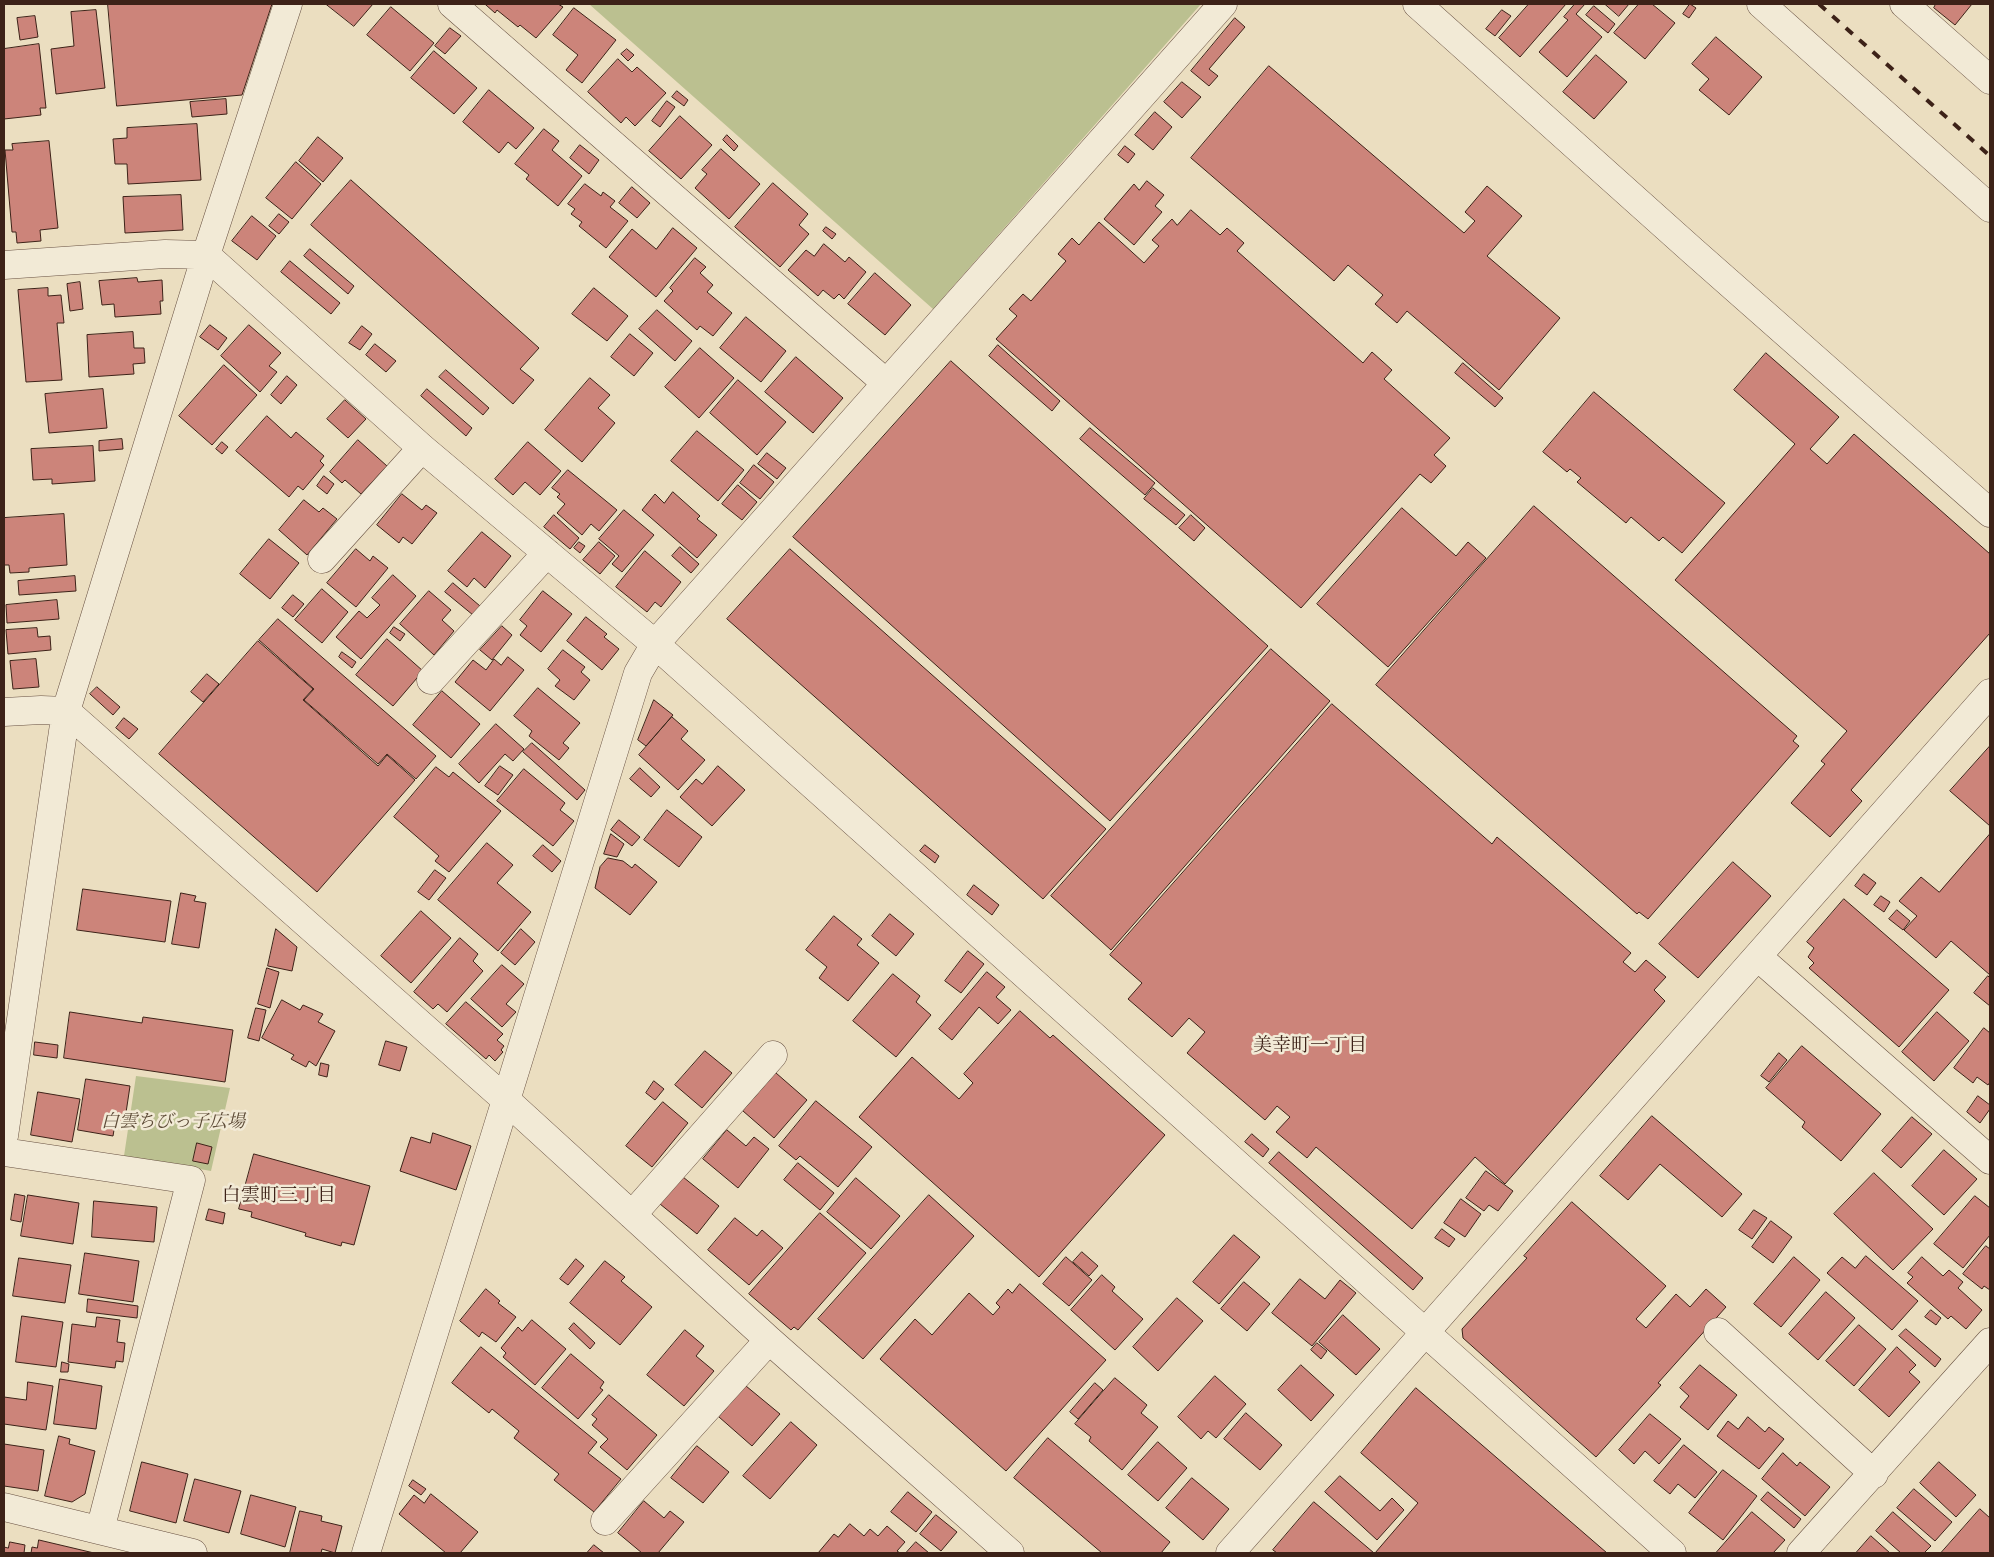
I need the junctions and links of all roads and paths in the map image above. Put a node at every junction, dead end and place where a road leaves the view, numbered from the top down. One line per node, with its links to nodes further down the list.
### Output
1 (288, 4): 9 (street)
2 (452, 4): 11 (street)
3 (1222, 4): 11 (street)
4 (1417, 4): 13 (street)
5 (1761, 4): 8 (street)
6 (1904, 4): 7 (street)
7 (1990, 80)
8 (1990, 208)
9 (206, 254): 10 (street); 12 (street); 19 (street)
10 (4, 265)
11 (886, 383): 16 (street)
12 (422, 448): 14 (street); 15 (street)
13 (1990, 513)
14 (546, 553): 16 (street); 17 (street)
15 (322, 559)
16 (654, 644): 23 (street); 28 (street)
17 (431, 680)
18 (1990, 693): 21 (street)
19 (66, 711): 20 (street); 23 (street); 24 (street)
20 (4, 712)
21 (1758, 957): 26 (street); 28 (street)
22 (773, 1055): 27 (street)
23 (506, 1100): 27 (street); 36 (street)
24 (4, 1136)
25 (4, 1152): 35 (street)
26 (1990, 1160)
27 (632, 1214): 30 (street)
28 (1425, 1332): 39 (street); 40 (street)
29 (1718, 1332): 32 (street)
30 (769, 1340): 34 (street); 38 (street)
31 (1990, 1342): 32 (street)
32 (1874, 1474): 41 (street)
33 (4, 1507): 35 (street)
34 (605, 1521)
35 (100, 1530): 37 (street)
36 (373, 1549)
37 (193, 1553)
38 (1010, 1553)
39 (1230, 1553)
40 (1672, 1553)
41 (1801, 1553)

